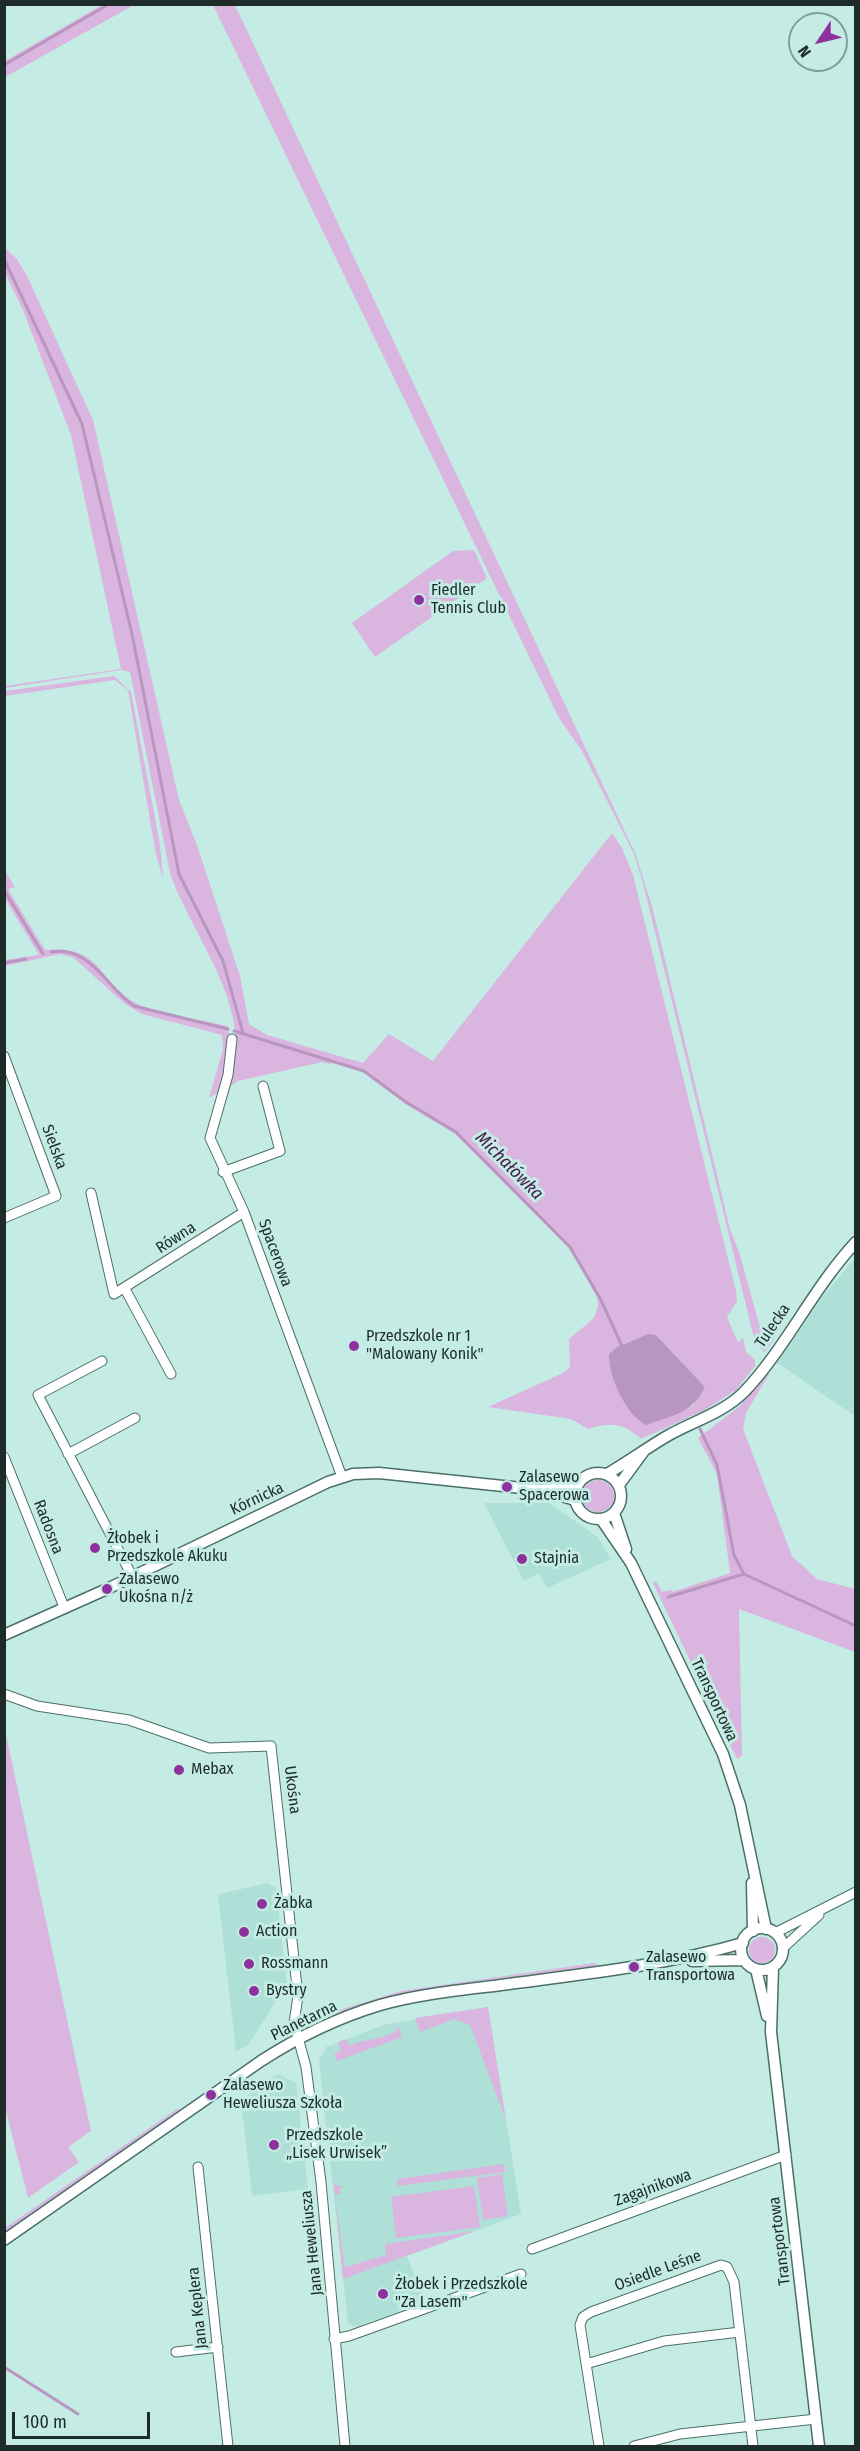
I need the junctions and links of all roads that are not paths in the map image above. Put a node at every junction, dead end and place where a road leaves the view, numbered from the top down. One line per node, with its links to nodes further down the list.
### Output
1 (232, 1039): 4 (street, Spacerowa)
2 (4, 1056): 7 (street, Sielska)
3 (263, 1086): 4 (street)
4 (223, 1172): 6 (street, Spacerowa)
5 (91, 1193): 9 (street)
6 (244, 1212): 9 (street, Równa); 17 (street, Spacerowa)
7 (4, 1218)
8 (855, 1242): 13 (street, Tulecka)
9 (125, 1289): 11 (street)
10 (102, 1361): 14 (street)
11 (171, 1374)
12 (135, 1418): 14 (street)
13 (645, 1451): 16 (street); 18 (street)
14 (68, 1454): 25 (street)
15 (4, 1457): 26 (street, Radosna)
16 (608, 1474): 18 (street); 19 (street)
17 (342, 1477): 20 (street, Kórnicka); 25 (street, Kórnicka)
18 (619, 1485): 22 (street)
19 (577, 1486): 20 (street, Kórnicka); 21 (street)
20 (541, 1490): 21 (street, Kórnicka)
21 (575, 1500): 23 (street)
22 (614, 1514): 23 (street); 24 (street, Transportowa)
23 (601, 1519): 24 (street, Transportowa)
24 (628, 1558): 29 (street, Transportowa)
25 (132, 1576): 26 (street, Kórnicka)
26 (64, 1607): 27 (street, Kórnicka)
27 (4, 1635)
28 (4, 1694): 41 (street, Ukośna)
29 (752, 1862): 32 (street, Transportowa); 33 (street, Transportowa)
30 (855, 1892): 31 (street)
31 (826, 1909): 33 (street); 35 (street)
32 (753, 1931): 33 (street); 34 (street)
33 (771, 1931): 35 (street)
34 (743, 1943): 36 (street); 37 (street, Planetarna)
35 (783, 1948): 38 (street)
36 (744, 1960): 37 (street, Planetarna); 39 (street)
37 (671, 1962): 41 (street, Planetarna)
38 (772, 1967): 39 (street); 40 (street, Transportowa)
39 (756, 1969): 40 (street, Transportowa)
40 (771, 2032): 42 (street, Transportowa)
41 (299, 2038): 44 (street, Planetarna); 48 (street, Jana Heweliusza)
42 (786, 2155): 45 (street, Zagajnikowa); 52 (street, Transportowa)
43 (198, 2167): 49 (street, Jana Keplera)
44 (4, 2240)
45 (532, 2249)
46 (521, 2274): 48 (street)
47 (740, 2332): 51 (street); 51 (street, Osiedle Leśne); 53 (street, Osiedle Leśne)
48 (334, 2339): 55 (street, Jana Heweliusza)
49 (218, 2347): 50 (street); 54 (street, Jana Keplera)
50 (176, 2352)
51 (586, 2364): 56 (street, Osiedle Leśne)
52 (816, 2418): 53 (street); 59 (street, Transportowa)
53 (750, 2426): 57 (street); 58 (street, Osiedle Leśne)
54 (228, 2446)
55 (345, 2446)
56 (599, 2446)
57 (634, 2446)
58 (753, 2446)
59 (819, 2446)

